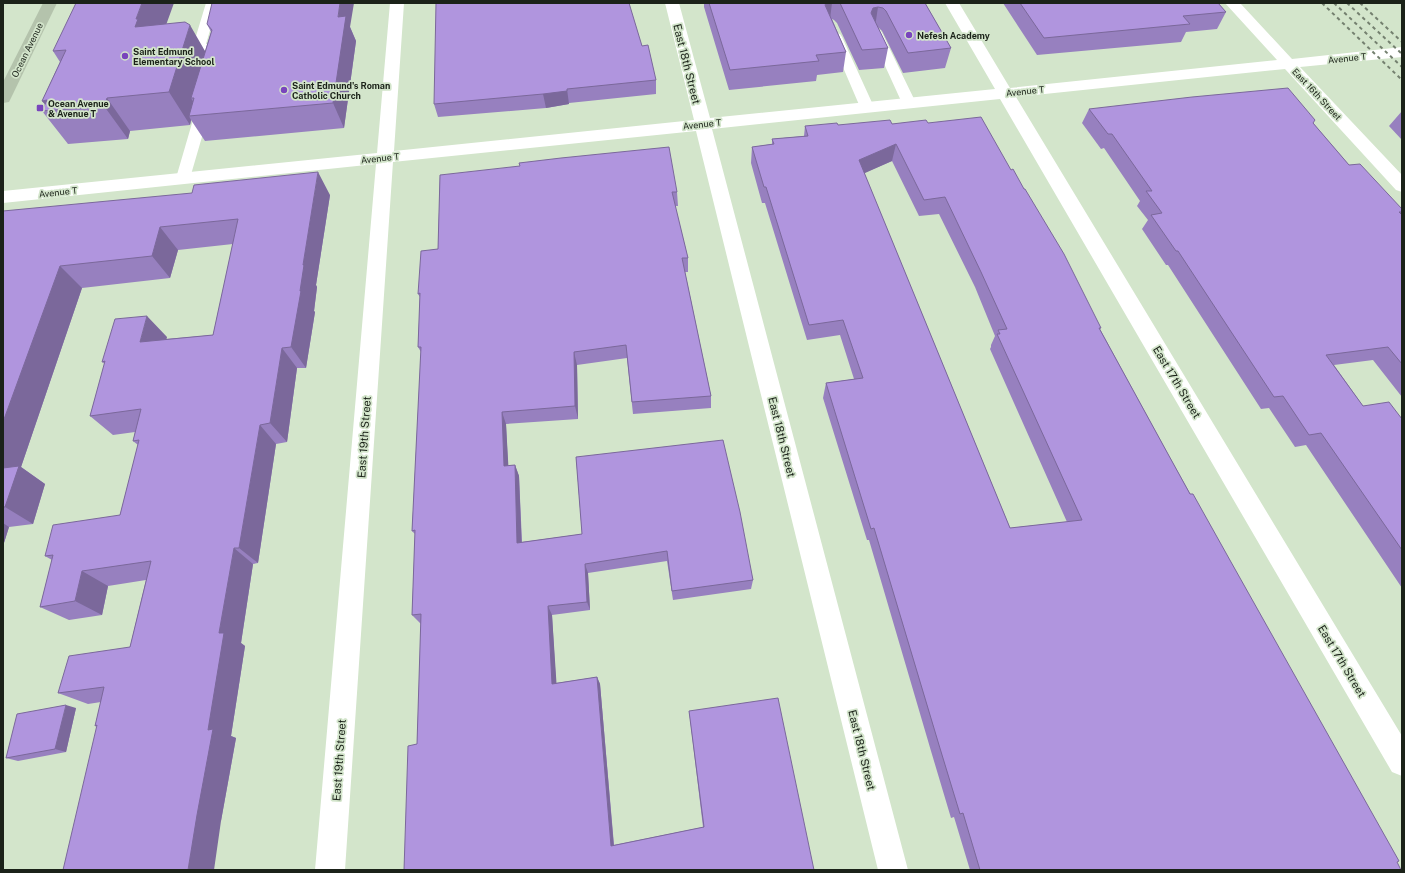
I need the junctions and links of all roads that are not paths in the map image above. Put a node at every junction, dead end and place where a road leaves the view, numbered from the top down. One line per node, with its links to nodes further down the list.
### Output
1 (50, 3): 14 (main road, Ocean Avenue)
2 (212, 3): 11 (lane)
3 (398, 3): 18 (street, East 19th Street)
4 (672, 3): 17 (street, East 18th Street)
5 (952, 3): 13 (street, East 17th Street)
6 (1232, 3): 10 (street, East 16th Street)
7 (830, 24): 16 (lane)
8 (875, 32): 15 (lane)
9 (1402, 52): 10 (street, Avenue T)
10 (1289, 64): 13 (street, Avenue T); 20 (street, East 16th Street)
11 (212, 78)
12 (207, 93): 19 (lane)
13 (1005, 93): 15 (street, Avenue T); 22 (street, East 17th Street)
14 (3, 98)
15 (909, 103): 16 (street, Avenue T)
16 (867, 107): 17 (street, Avenue T)
17 (702, 124): 18 (street, Avenue T); 24 (street, East 18th Street)
18 (386, 158): 19 (street, Avenue T); 23 (street, East 19th Street)
19 (183, 178): 21 (street, Avenue T)
20 (1402, 186)
21 (3, 197)
22 (1402, 762)
23 (330, 870)
24 (893, 870)

